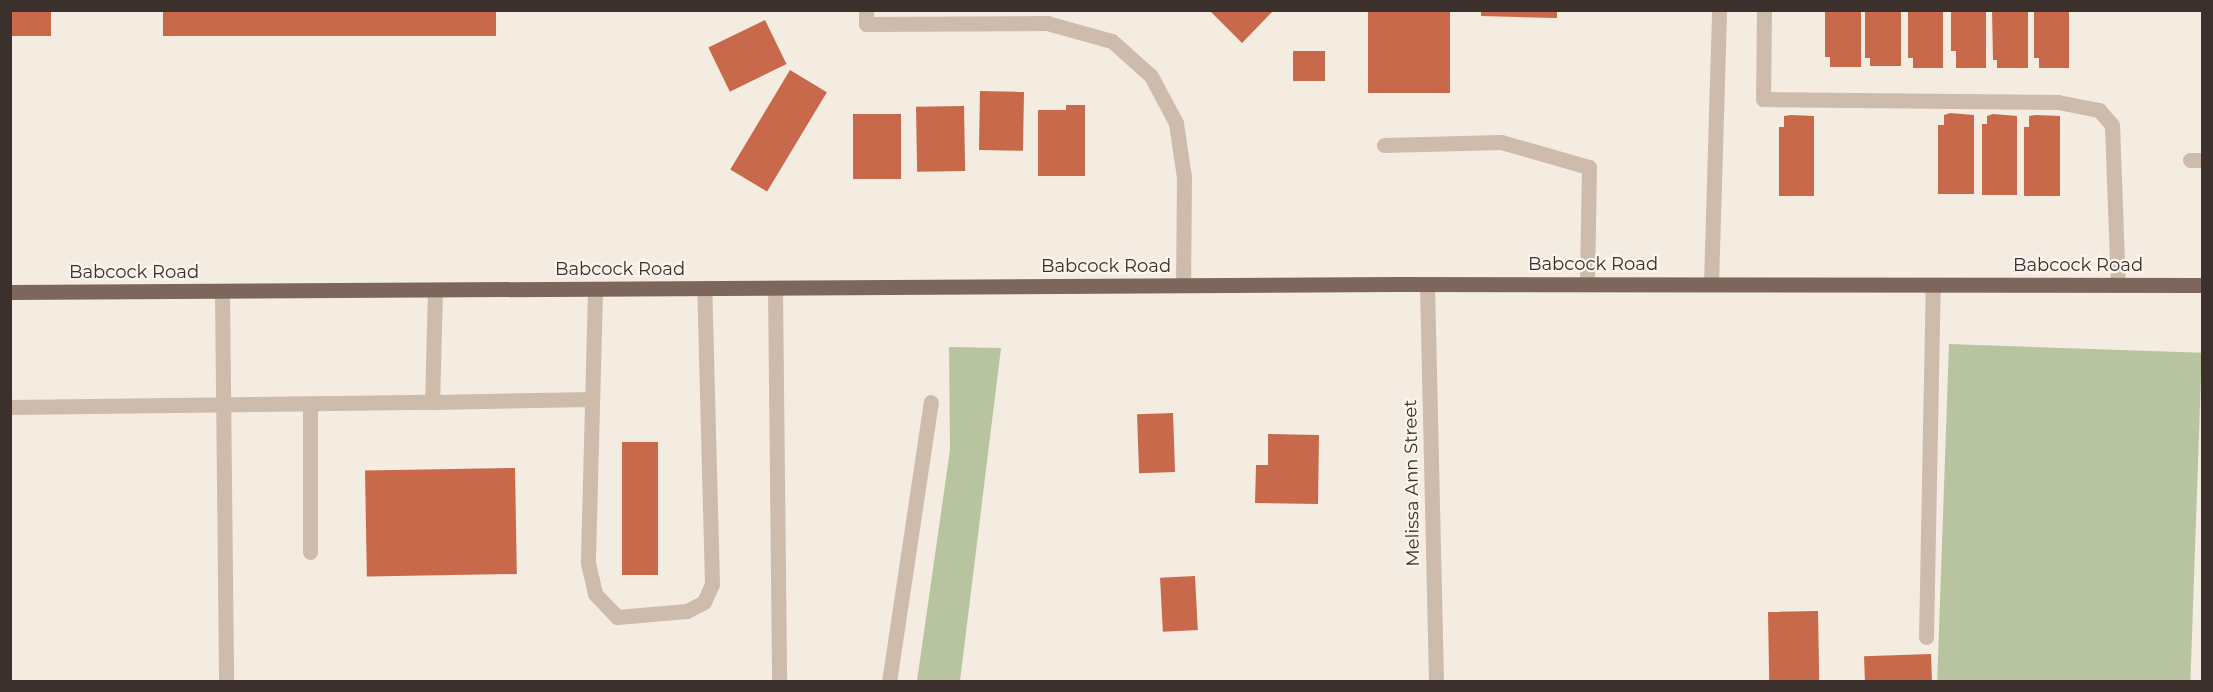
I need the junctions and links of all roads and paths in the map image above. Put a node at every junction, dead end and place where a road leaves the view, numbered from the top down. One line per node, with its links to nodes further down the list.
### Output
1 (1719, 10): 7 (street)
2 (1764, 10): 10 (street)
3 (866, 17): 8 (street)
4 (1384, 145): 6 (street)
5 (1427, 284): 6 (main road, Babcock Road); 8 (main road, Babcock Road); 29 (street, Melissa Ann Street)
6 (1587, 284): 7 (main road, Babcock Road)
7 (1711, 284): 9 (main road, Babcock Road)
8 (1184, 285): 13 (main road, Babcock Road)
9 (1933, 285): 10 (main road, Babcock Road); 25 (street)
10 (2118, 285): 11 (main road, Babcock Road)
11 (2202, 285)
12 (704, 288): 13 (main road, Babcock Road); 16 (main road, Babcock Road); 18 (street)
13 (775, 288): 27 (street)
14 (435, 290): 15 (main road, Babcock Road); 16 (main road, Babcock Road); 19 (street)
15 (222, 291): 17 (main road, Babcock Road); 22 (street)
16 (595, 291): 18 (street)
17 (10, 292)
18 (592, 399): 19 (street)
19 (432, 402): 21 (street)
20 (931, 402): 28 (street)
21 (310, 404): 22 (street); 24 (street)
22 (223, 405): 23 (street); 26 (street)
23 (10, 407)
24 (310, 552)
25 (1926, 637)
26 (226, 681)
27 (778, 681)
28 (889, 681)
29 (1436, 681)

